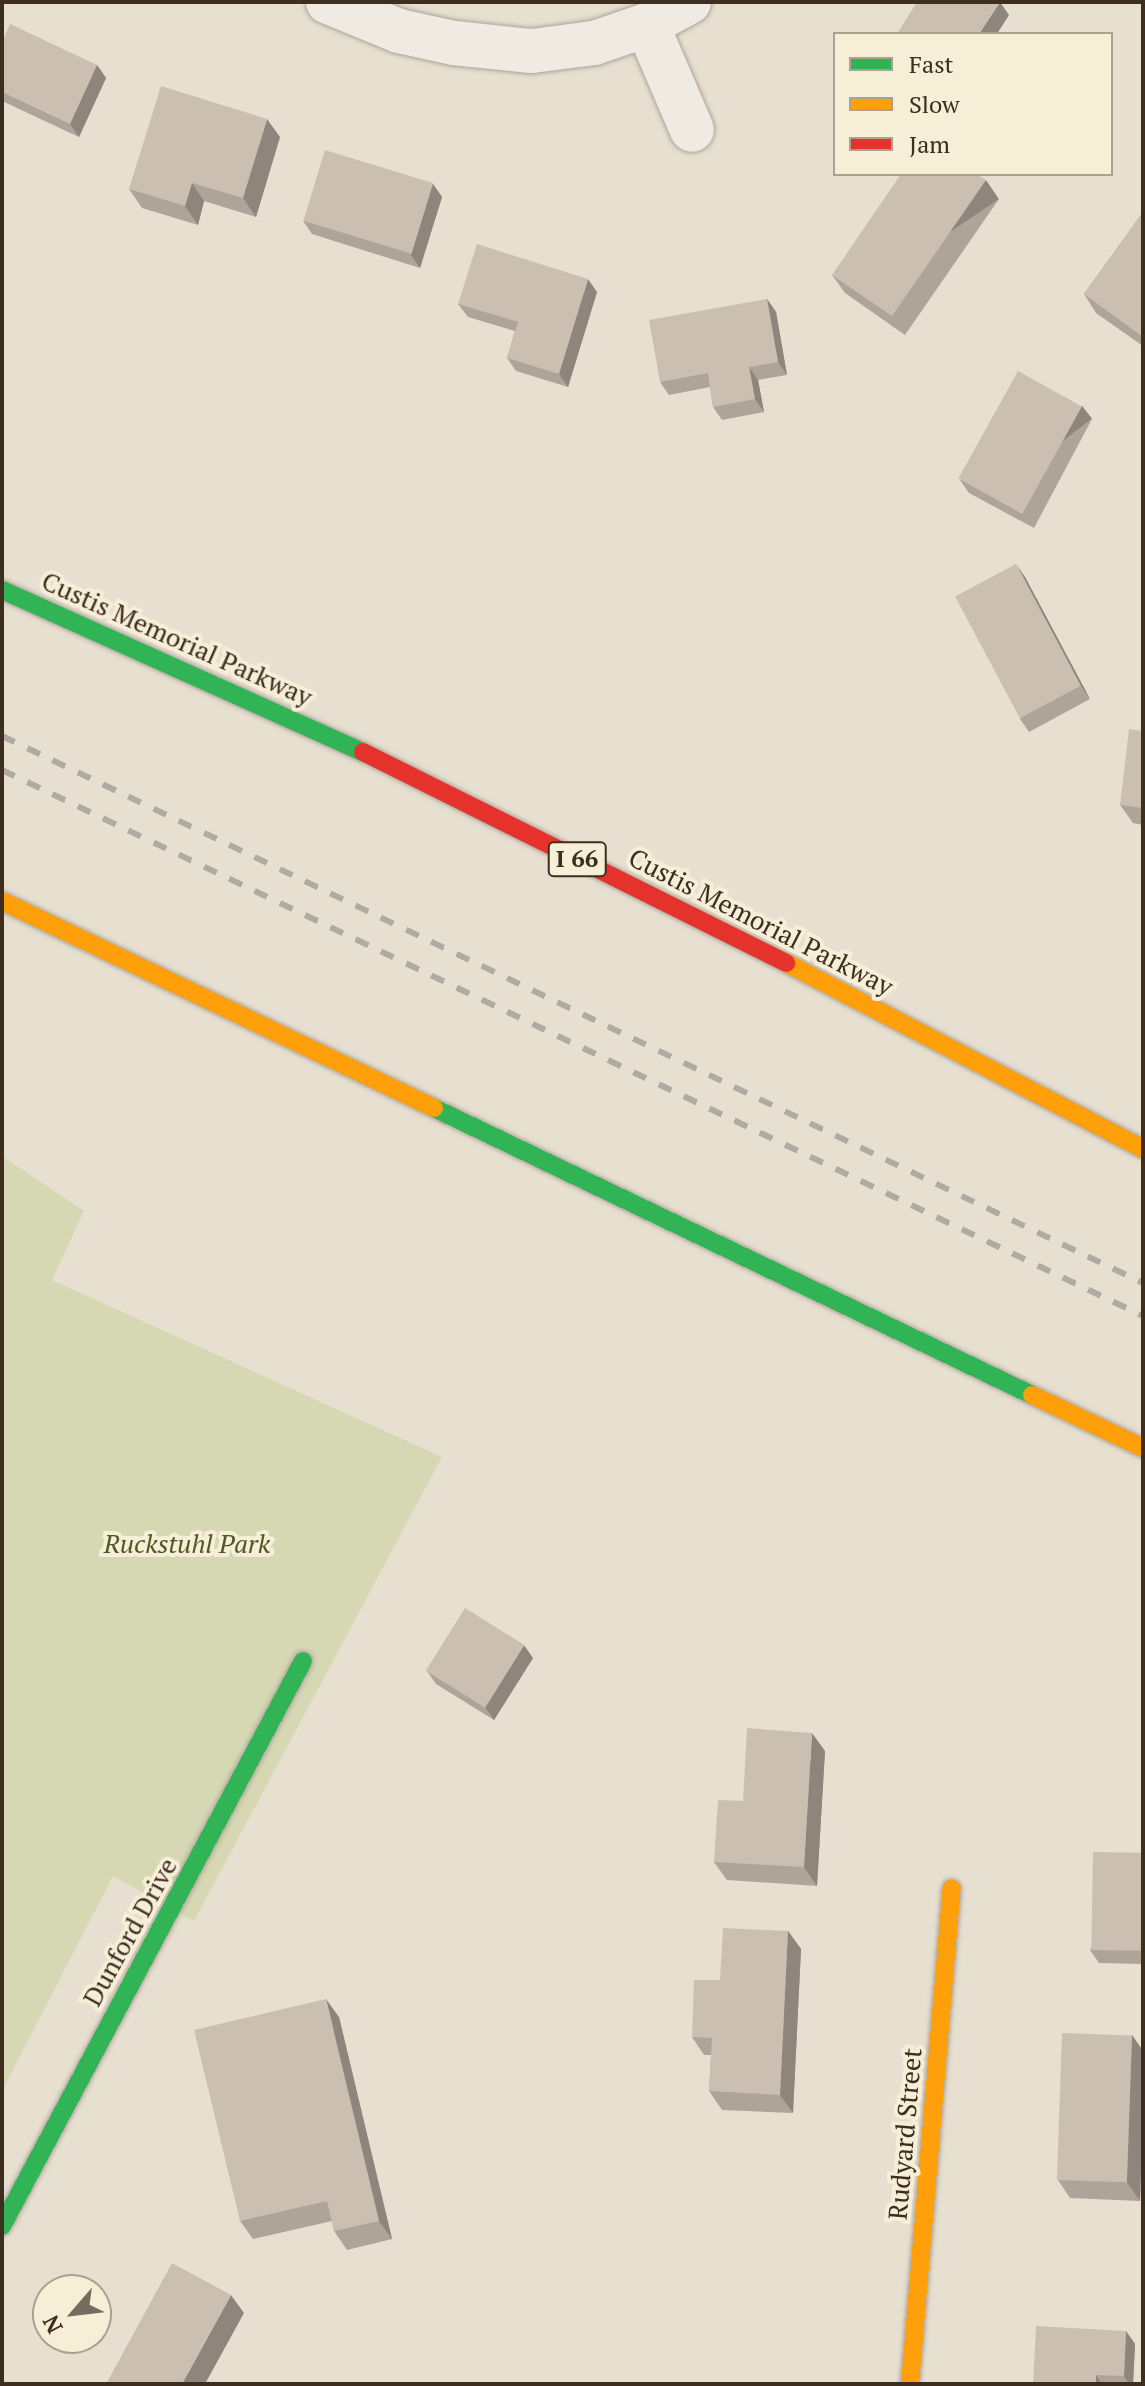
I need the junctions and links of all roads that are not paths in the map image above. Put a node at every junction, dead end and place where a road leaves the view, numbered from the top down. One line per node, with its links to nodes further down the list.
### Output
1 (328, 2): 3 (street)
2 (689, 2): 3 (street)
3 (647, 25): 4 (street)
4 (692, 130)
5 (2, 590): 7 (main road, Custis Memorial Parkway / I 66)
6 (2, 901): 8 (main road)
7 (1143, 1149)
8 (1143, 1448)
9 (303, 1661): 11 (main road, Dunford Drive)
10 (952, 1889): 12 (main road, Rudyard Street)
11 (2, 2226)
12 (910, 2384)

